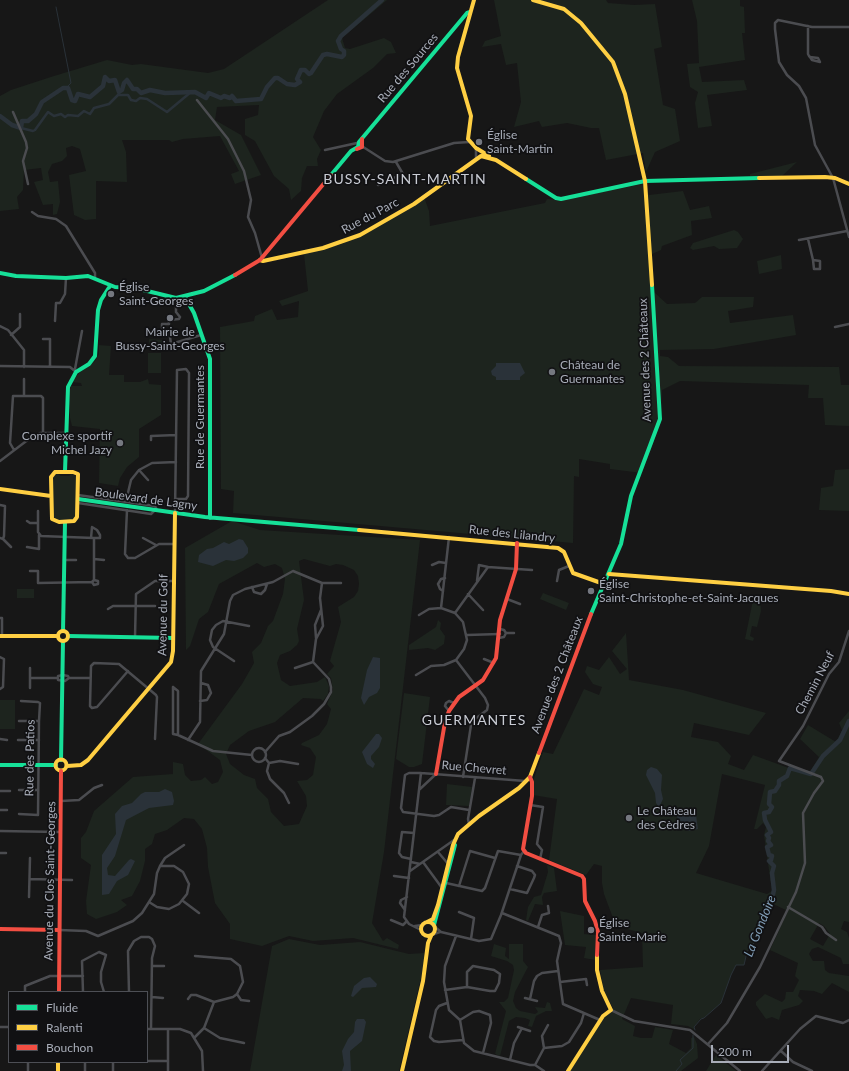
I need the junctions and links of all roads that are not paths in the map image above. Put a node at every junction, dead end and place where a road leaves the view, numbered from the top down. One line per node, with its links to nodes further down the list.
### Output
1 (474, 0): 3 (street)
2 (533, 0): 22 (street, Avenue des 2 Châteaux)
3 (470, 12): 9 (street); 10 (street, Rue des Sources)
4 (808, 26): 5 (street); 6 (street); 21 (street)
5 (849, 27)
6 (810, 57)
7 (197, 100): 31 (street)
8 (14, 112): 23 (street)
9 (467, 137): 11 (street); 12 (street)
10 (362, 138): 13 (street, Rue des Sources); 14 (street)
11 (461, 142): 12 (street); 20 (street)
12 (469, 142): 15 (street)
13 (358, 143): 14 (street); 16 (street); 17 (street, Rue des Sources)
14 (362, 146): 17 (street, Rue des Sources); 20 (street)
15 (476, 148): 18 (street); 19 (street)
16 (325, 150)
17 (354, 150): 31 (street, Rue des Sources)
18 (476, 158): 19 (street); 31 (street, Rue du Parc)
19 (492, 158): 22 (street)
20 (396, 162): 25 (street)
21 (833, 178): 22 (street); 24 (street); 27 (street)
22 (645, 181): 100 (street, Avenue des 2 Châteaux)
23 (28, 184)
24 (849, 184)
25 (378, 185)
26 (32, 212): 34 (street)
27 (847, 231): 28 (street); 29 (street)
28 (849, 238)
29 (808, 239): 30 (street); 32 (street)
30 (799, 240)
31 (261, 259): 37 (street)
32 (813, 260)
33 (0, 273): 35 (street)
34 (95, 277): 35 (street); 36 (street)
35 (66, 278): 40 (street)
36 (110, 286): 38 (street); 51 (street)
37 (185, 297): 38 (street); 46 (street, Rue de Guermantes)
38 (176, 298): 46 (street)
39 (20, 314): 45 (street)
40 (55, 321)
41 (849, 324): 43 (street)
42 (0, 326): 45 (street)
43 (835, 327)
44 (82, 331): 51 (street)
45 (11, 335): 49 (street)
46 (201, 335): 74 (street, Rue de Guermantes)
47 (43, 339): 50 (street)
48 (0, 366): 49 (street)
49 (24, 366): 50 (street)
50 (50, 366): 51 (street)
51 (75, 371): 55 (street)
52 (24, 379): 53 (street)
53 (24, 396): 54 (street); 58 (street)
54 (43, 432): 55 (street); 58 (street)
55 (68, 433): 62 (street)
56 (176, 435): 57 (street); 60 (street); 67 (street)
57 (151, 440)
58 (14, 450): 59 (street)
59 (0, 461)
60 (176, 462): 61 (street); 67 (street)
61 (139, 470): 63 (street); 68 (street)
62 (65, 471): 65 (street); 66 (street)
63 (148, 480)
64 (0, 488): 65 (street)
65 (51, 496): 76 (street)
66 (78, 499): 68 (street); 70 (street); 71 (street, Boulevard de Lagny); 76 (street)
67 (175, 499): 73 (street)
68 (126, 502): 71 (street)
69 (0, 505): 83 (street)
70 (127, 510): 71 (street); 85 (street)
71 (156, 510): 73 (street, Boulevard de Lagny)
72 (38, 511): 77 (street)
73 (175, 513): 74 (street, Boulevard de Lagny); 86 (street, Avenue du Golf)
74 (210, 518): 82 (street, Boulevard de Lagny)
75 (27, 521): 77 (street)
76 (65, 522): 79 (street)
77 (38, 523): 78 (street)
78 (39, 535): 79 (street); 88 (street)
79 (64, 537): 80 (street); 90 (street)
80 (93, 538): 80 (street); 89 (street)
81 (143, 538): 85 (street)
82 (449, 538): 84 (street, Rue des Lilandry); 93 (street)
83 (1, 539): 87 (street)
84 (517, 543): 95 (street, Rue des Lilandry); 97 (street)
85 (156, 544): 86 (street)
86 (174, 544): 102 (street, Avenue du Golf)
87 (11, 547)
88 (27, 547)
89 (94, 559): 92 (street); 105 (street)
90 (64, 560): 91 (street); 105 (street)
91 (76, 560)
92 (104, 560)
93 (446, 563): 94 (street); 101 (street)
94 (432, 565)
95 (570, 566): 104 (street); 109 (street, Rue des Lilandry)
96 (488, 567): 97 (street); 103 (street); 103 (street)
97 (516, 569): 98 (street); 115 (street)
98 (532, 570)
99 (30, 571): 105 (street)
100 (609, 574): 109 (street, Avenue des 2 Châteaux); 114 (street)
101 (445, 578): 112 (street); 112 (street)
102 (173, 581): 117 (street); 138 (street, Avenue du Golf)
103 (477, 581): 113 (street)
104 (557, 581)
105 (64, 583): 128 (street)
106 (322, 583): 107 (street); 108 (street); 121 (street)
107 (341, 583)
108 (267, 584): 110 (street); 110 (street)
109 (604, 584): 191 (street, Avenue des 2 Châteaux)
110 (252, 587): 126 (street)
111 (849, 588): 114 (street)
112 (443, 590): 119 (street)
113 (468, 594): 122 (street); 123 (street)
114 (848, 594)
115 (507, 599): 116 (street); 130 (street)
116 (520, 604)
117 (135, 606): 118 (street); 120 (street); 137 (street)
118 (155, 606)
119 (441, 608): 123 (street); 124 (street)
120 (108, 609)
121 (321, 610): 139 (street); 139 (street)
122 (483, 610)
123 (455, 613): 133 (street)
124 (419, 615)
125 (0, 618): 134 (street)
126 (227, 621): 127 (street); 141 (street); 141 (street)
127 (250, 626)
128 (63, 631): 135 (street); 136 (street)
129 (849, 631): 243 (street, Chemin Neuf)
130 (500, 633): 131 (street); 131 (street); 133 (street); 147 (street)
131 (506, 633): 132 (street)
132 (514, 633)
133 (467, 635): 144 (street)
134 (1, 636): 135 (street)
135 (58, 636): 140 (street)
136 (68, 636): 137 (street); 140 (street)
137 (135, 637): 138 (street)
138 (173, 638): 163 (street, Avenue du Golf)
139 (316, 639): 146 (street)
140 (63, 641): 152 (street)
141 (215, 650): 145 (street); 159 (street)
142 (0, 657): 151 (street)
143 (484, 659): 147 (street)
144 (456, 660): 153 (street); 160 (street)
145 (234, 661)
146 (313, 662): 149 (street); 177 (street)
147 (494, 663): 160 (street)
148 (30, 668): 154 (street)
149 (295, 668)
150 (128, 671): 157 (street); 157 (street); 163 (street)
151 (2, 674): 162 (street)
152 (62, 675): 155 (street); 156 (street); 158 (street)
153 (416, 675)
154 (30, 678): 155 (street); 161 (street)
155 (57, 678): 158 (street)
156 (69, 678): 157 (street); 158 (street)
157 (90, 678)
158 (62, 681): 180 (street)
159 (201, 683): 165 (street); 165 (street)
160 (476, 686): 166 (street); 190 (street)
161 (30, 688)
162 (0, 689)
163 (149, 690): 172 (street); 186 (street, Avenue du Golf)
164 (21, 701): 169 (street, Rue des Patios)
165 (200, 701): 176 (street)
166 (454, 703): 167 (street); 167 (street)
167 (449, 711): 189 (street)
168 (19, 721): 169 (street)
169 (40, 721): 175 (street, Rue des Patios)
170 (178, 735): 170 (street); 176 (street)
171 (0, 739): 173 (street)
172 (155, 739)
173 (7, 740)
174 (18, 740): 175 (street)
175 (39, 740): 184 (street, Rue des Patios)
176 (188, 740): 178 (street)
177 (265, 752): 178 (street); 179 (street)
178 (252, 754): 179 (street)
179 (264, 758): 181 (street)
180 (61, 760): 185 (street); 186 (street)
181 (269, 763): 182 (street); 201 (street)
182 (298, 764)
183 (0, 765): 184 (street)
184 (39, 765): 185 (street); 197 (street, Rue des Patios)
185 (56, 765): 187 (street)
186 (67, 766): 187 (street)
187 (61, 771): 200 (street, Avenue du Clos Saint-Georges)
188 (421, 773): 189 (street, Rue Chevret); 195 (street); 207 (street)
189 (436, 774): 190 (street, Rue Chevret); 195 (street)
190 (463, 777): 192 (street, Rue Chevret)
191 (530, 777): 193 (street, Avenue des 2 Châteaux); 202 (street)
192 (475, 778): 193 (street, Rue Chevret); 205 (street)
193 (526, 781): 208 (street, Avenue des 2 Châteaux)
194 (102, 785): 200 (street)
195 (420, 789): 207 (street)
196 (19, 790): 197 (street)
197 (38, 790): 206 (street, Rue des Patios)
198 (0, 791): 199 (street)
199 (10, 791)
200 (61, 801): 211 (street, Avenue du Clos Saint-Georges)
201 (289, 803)
202 (530, 804): 215 (street); 222 (street)
203 (0, 810): 204 (street)
204 (7, 810)
205 (469, 810): 207 (street); 208 (street)
206 (19, 814)
207 (417, 814): 212 (street)
208 (469, 824): 209 (street, Avenue des 2 Châteaux)
209 (462, 830): 213 (street, Avenue des 2 Châteaux); 225 (street, Avenue des 2 Châteaux)
210 (0, 831): 211 (street)
211 (60, 832): 232 (street, Avenue du Clos Saint-Georges)
212 (414, 833): 223 (street); 223 (street)
213 (455, 840): 216 (street); 225 (street, Avenue des 2 Châteaux)
214 (184, 845): 226 (street)
215 (524, 851): 219 (street); 222 (street)
216 (438, 852): 224 (street); 225 (street)
217 (0, 853): 218 (street)
218 (6, 853)
219 (520, 855): 221 (street); 227 (street)
220 (30, 858): 231 (street)
221 (494, 858): 235 (street); 235 (street)
222 (539, 860): 290 (street)
223 (411, 861): 224 (street); 228 (street)
224 (421, 863): 228 (street); 236 (street)
225 (449, 864): 234 (street, Avenue des 2 Châteaux); 236 (street, Avenue des 2 Châteaux)
226 (160, 866): 240 (street); 241 (street)
227 (517, 866): 237 (street); 237 (street)
228 (410, 872): 230 (street)
229 (394, 876): 230 (street)
230 (409, 878): 239 (street)
231 (30, 879): 232 (street); 238 (street)
232 (60, 880): 233 (street); 256 (street, Avenue du Clos Saint-Georges)
233 (72, 880)
234 (446, 883): 235 (street); 253 (street, Avenue des 2 Châteaux)
235 (459, 886)
236 (442, 888): 250 (street, Avenue des 2 Châteaux)
237 (510, 889): 246 (street)
238 (30, 897)
239 (407, 898): 244 (street); 244 (street)
240 (183, 901): 241 (street); 247 (street)
241 (149, 902): 256 (street)
242 (548, 906): 254 (street)
243 (788, 907): 263 (street); 305 (street)
244 (405, 910): 249 (street)
245 (459, 912): 262 (street)
246 (502, 913): 254 (street); 262 (street)
247 (199, 914)
248 (391, 920): 249 (street)
249 (406, 922): 252 (street)
250 (427, 922): 251 (street); 253 (street)
251 (422, 925): 252 (street); 257 (street)
252 (415, 926): 257 (street)
253 (435, 926): 258 (street); 259 (street)
254 (538, 927): 268 (street)
255 (0, 930): 256 (street)
256 (59, 930): 269 (street, Avenue du Clos Saint-Georges)
257 (421, 930): 260 (street)
258 (441, 932): 259 (street); 261 (street)
259 (433, 935): 260 (street); 264 (street)
260 (424, 936): 264 (street)
261 (456, 936): 262 (street); 274 (street)
262 (471, 939)
263 (836, 940)
264 (428, 946): 315 (street)
265 (195, 956): 280 (street)
266 (152, 966): 267 (street); 279 (street); 281 (street)
267 (164, 966)
268 (558, 971): 271 (street); 285 (street)
269 (59, 975): 270 (street); 275 (street); 276 (street, Avenue du Clos Saint-Georges)
270 (83, 976): 277 (street); 278 (street)
271 (560, 982): 272 (street); 291 (street)
272 (587, 985)
273 (467, 987): 273 (street); 274 (street)
274 (445, 990): 289 (street)
275 (25, 991)
276 (59, 991)
277 (83, 991)
278 (104, 991)
279 (129, 991)
280 (237, 994): 286 (street); 288 (street)
281 (152, 997): 282 (street); 299 (street)
282 (163, 998)
283 (525, 998): 285 (street)
284 (188, 999): 288 (street)
285 (530, 999): 287 (street)
286 (249, 1001)
287 (537, 1001)
288 (214, 1002): 297 (street)
289 (447, 1003): 292 (street); 303 (street)
290 (611, 1010): 293 (street); 305 (street)
291 (584, 1013): 293 (street); 306 (street)
292 (460, 1020): 303 (street); 308 (street)
293 (600, 1020): 317 (street)
294 (849, 1020): 307 (street)
295 (548, 1025): 306 (street)
296 (518, 1027): 298 (street)
297 (204, 1028): 302 (street); 304 (street)
298 (522, 1028): 301 (street); 309 (street)
299 (151, 1029): 300 (street)
300 (168, 1029): 302 (street); 311 (street)
301 (530, 1030)
302 (195, 1037): 314 (street)
303 (463, 1040): 308 (street)
304 (244, 1043)
305 (708, 1044): 318 (street)
306 (544, 1048): 312 (street)
307 (781, 1051): 319 (street); 320 (street)
308 (483, 1053): 309 (street)
309 (510, 1060): 312 (street)
310 (148, 1061): 311 (street)
311 (168, 1061): 313 (street)
312 (535, 1065): 316 (street)
313 (168, 1071)
314 (203, 1071)
315 (402, 1071)
316 (544, 1071)
317 (568, 1071)
318 (740, 1071)
319 (762, 1071)
320 (812, 1071)

